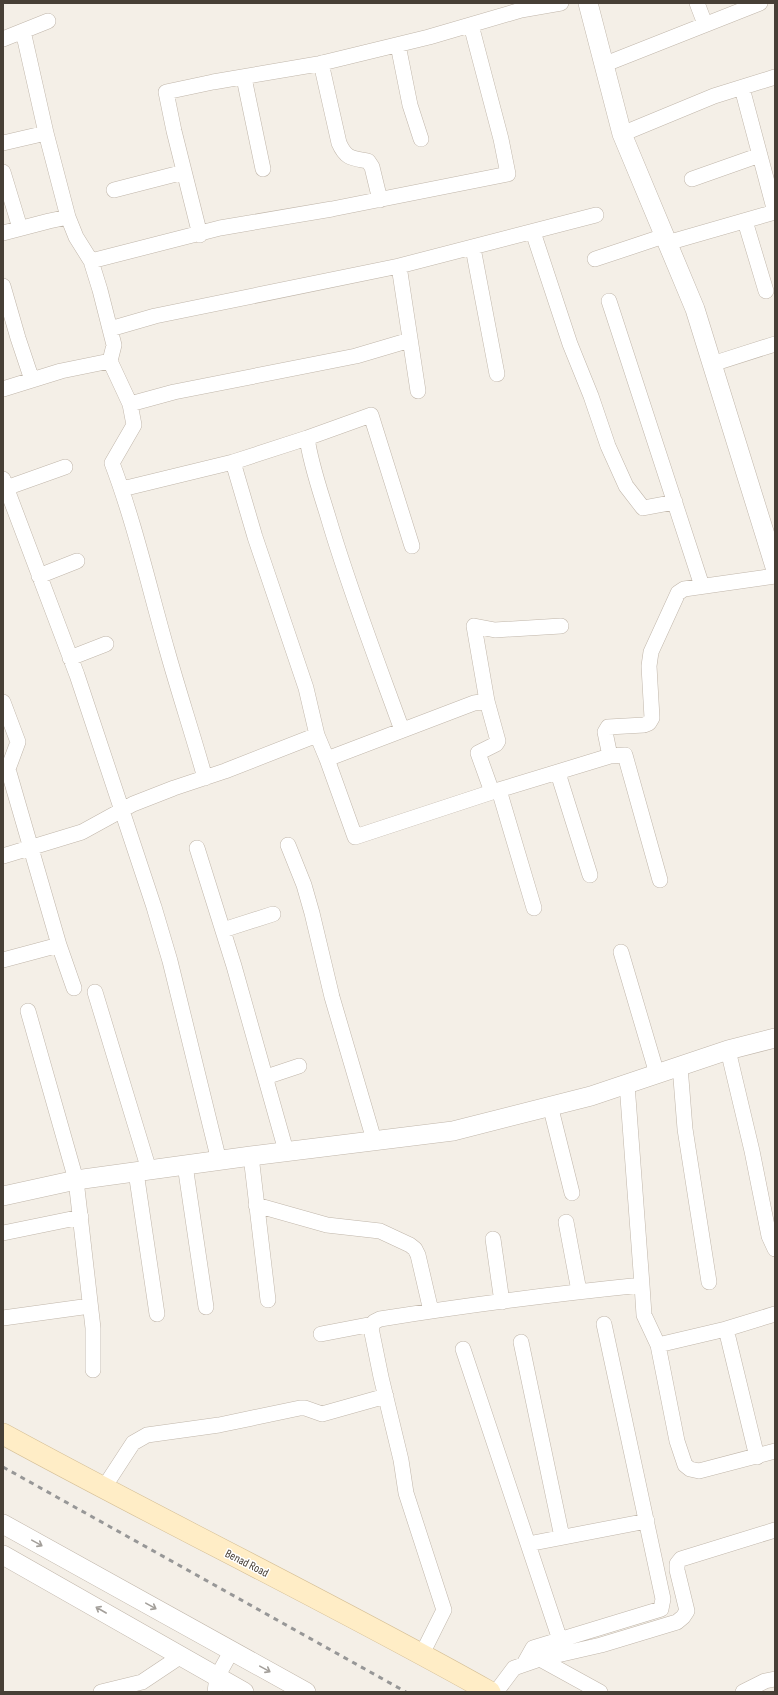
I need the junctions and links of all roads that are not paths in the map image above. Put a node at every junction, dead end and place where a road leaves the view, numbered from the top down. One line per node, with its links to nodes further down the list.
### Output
1 (561, 3): 7 (street)
2 (588, 3): 12 (street)
3 (697, 3): 6 (street)
4 (760, 3): 6 (street)
5 (48, 21): 8 (street)
6 (705, 24): 12 (street)
7 (471, 25): 10 (street); 26 (street)
8 (23, 31): 9 (street); 16 (street)
9 (3, 39)
10 (398, 45): 11 (street); 18 (street)
11 (321, 63): 14 (street); 26 (street)
12 (603, 65): 17 (street)
13 (775, 77): 15 (street)
14 (244, 78): 21 (street); 23 (street)
15 (742, 88): 17 (street); 20 (street)
16 (46, 133): 19 (street); 29 (street)
17 (622, 134): 35 (street)
18 (421, 139)
19 (4, 140)
20 (760, 155): 24 (street); 27 (street)
21 (263, 169)
22 (3, 172): 31 (street)
23 (184, 172): 25 (street); 34 (street)
24 (692, 178)
25 (114, 190)
26 (380, 200): 34 (street)
27 (775, 212): 30 (street)
28 (596, 215): 32 (street)
29 (68, 217): 31 (street); 38 (street)
30 (745, 221): 35 (street); 41 (street)
31 (20, 228): 33 (street)
32 (533, 232): 36 (street); 58 (street)
33 (3, 233)
34 (200, 235): 38 (street)
35 (666, 240): 37 (street); 47 (street)
36 (473, 248): 39 (street); 48 (street)
37 (595, 259)
38 (91, 261): 43 (street)
39 (398, 266): 43 (street); 44 (street)
40 (3, 286): 49 (street)
41 (766, 291)
42 (609, 301): 58 (street)
43 (110, 329): 46 (street)
44 (410, 340): 51 (street); 52 (street)
45 (775, 344): 47 (street)
46 (110, 361): 49 (street); 52 (street)
47 (712, 364): 61 (street)
48 (497, 374)
49 (32, 380): 50 (street)
50 (3, 390)
51 (418, 391)
52 (130, 404): 57 (street)
53 (307, 438): 54 (street); 59 (street); 70 (street)
54 (233, 462): 57 (street); 71 (street)
55 (65, 467): 56 (street)
56 (4, 484): 62 (street)
57 (122, 489): 76 (street)
58 (675, 502): 64 (street)
59 (412, 546)
60 (77, 561): 62 (street)
61 (775, 567)
62 (39, 576): 67 (street)
63 (775, 576): 64 (street)
64 (702, 586): 73 (street)
65 (561, 626): 68 (street)
66 (106, 644): 67 (street)
67 (70, 658): 78 (street)
68 (487, 700): 70 (street); 77 (street)
69 (3, 702): 72 (street)
70 (402, 730): 74 (street)
71 (317, 735): 74 (street); 76 (street)
72 (8, 756): 80 (street)
73 (610, 756): 75 (street); 84 (street)
74 (327, 759): 77 (street)
75 (558, 773): 77 (street); 83 (street)
76 (205, 778): 78 (street)
77 (496, 791): 85 (street)
78 (122, 810): 80 (street); 105 (street)
79 (288, 845): 102 (street)
80 (31, 848): 82 (street); 88 (street)
81 (197, 848): 87 (street)
82 (3, 856)
83 (590, 875)
84 (660, 880)
85 (534, 908)
86 (273, 914): 87 (street)
87 (223, 930): 99 (street)
88 (59, 945): 90 (street); 91 (street)
89 (621, 952): 98 (street)
90 (3, 960)
91 (74, 988)
92 (95, 992): 107 (street)
93 (28, 1011): 108 (street)
94 (775, 1038): 95 (street)
95 (728, 1050): 97 (street); 116 (street)
96 (299, 1066): 99 (street)
97 (680, 1066): 98 (street); 117 (street)
98 (657, 1074): 100 (street)
99 (266, 1077): 103 (street)
100 (627, 1084): 101 (street); 118 (street)
101 (550, 1105): 102 (street); 110 (street)
102 (374, 1140): 103 (street)
103 (286, 1151): 104 (street)
104 (250, 1156): 105 (street); 111 (street)
105 (219, 1160): 106 (street)
106 (185, 1165): 107 (street); 123 (street)
107 (142, 1171): 108 (street); 125 (street)
108 (76, 1180): 109 (street); 112 (street)
109 (4, 1192)
110 (572, 1193)
111 (256, 1205): 120 (street); 124 (street)
112 (81, 1217): 114 (street); 122 (street)
113 (566, 1222): 119 (street)
114 (3, 1233)
115 (493, 1239): 121 (street)
116 (775, 1249)
117 (709, 1282)
118 (642, 1285): 119 (street); 133 (street)
119 (579, 1291): 121 (street)
120 (268, 1300)
121 (502, 1302): 124 (street)
122 (90, 1306): 127 (street); 135 (street)
123 (206, 1307)
124 (431, 1311): 128 (street)
125 (157, 1314)
126 (775, 1314): 130 (street)
127 (3, 1318)
128 (373, 1324): 131 (street); 136 (street)
129 (604, 1324): 141 (street)
130 (726, 1329): 133 (street); 139 (street)
131 (321, 1334)
132 (521, 1342): 144 (street)
133 (658, 1345): 139 (street)
134 (463, 1349): 145 (street)
135 (93, 1370)
136 (386, 1396): 140 (street); 149 (street)
137 (3, 1434): 140 (main road, Benad Road)
138 (775, 1451): 139 (street)
139 (757, 1457)
140 (103, 1489): 149 (main road, Benad Road)
141 (647, 1522): 144 (street); 147 (street)
142 (3, 1524): 148 (street, one-way to 148)
143 (775, 1530): 151 (street)
144 (562, 1537): 145 (street)
145 (528, 1544): 147 (street)
146 (3, 1555): 150 (street, one-way to 146)
147 (560, 1640): 152 (street)
148 (232, 1650): 154 (street); 157 (street, one-way to 157)
149 (422, 1654): 158 (main road, Benad Road)
150 (181, 1656): 154 (street); 155 (street)
151 (540, 1658): 152 (street); 160 (street)
152 (524, 1664): 159 (street)
153 (775, 1679): 161 (street)
154 (216, 1685): 156 (street)
155 (101, 1692)
156 (244, 1692)
157 (306, 1692)
158 (490, 1692)
159 (496, 1692)
160 (600, 1692)
161 (743, 1692)

